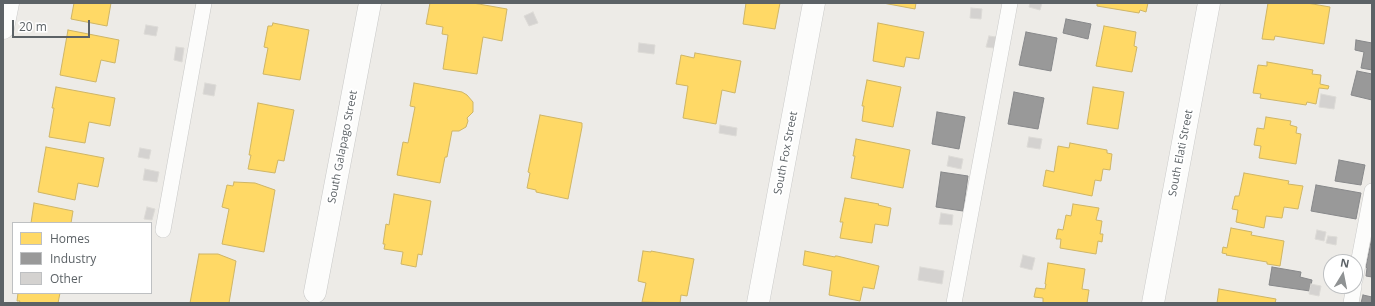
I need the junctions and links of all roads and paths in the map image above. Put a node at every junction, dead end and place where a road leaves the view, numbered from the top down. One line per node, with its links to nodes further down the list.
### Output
1 (8, 3): 7 (street)
2 (204, 3): 9 (lane)
3 (370, 3): 11 (street, South Galapago Street)
4 (814, 3): 12 (street, South Fox Street)
5 (1010, 3): 13 (lane)
6 (1209, 3): 14 (street, South Elati Street)
7 (3, 28)
8 (1372, 191): 10 (lane)
9 (163, 230)
10 (1360, 254)
11 (315, 292)
12 (758, 303)
13 (954, 303)
14 (1153, 303)

